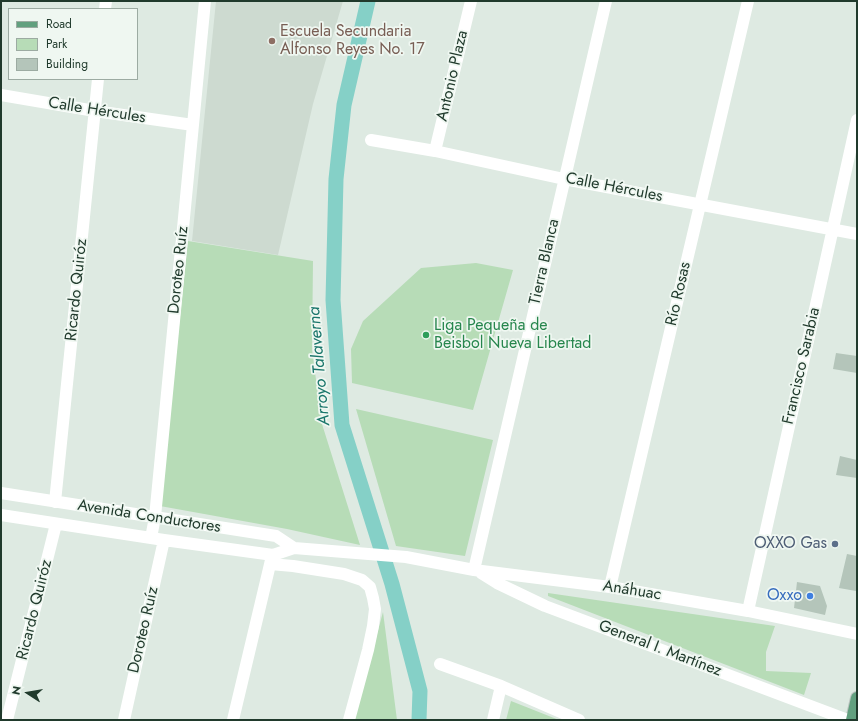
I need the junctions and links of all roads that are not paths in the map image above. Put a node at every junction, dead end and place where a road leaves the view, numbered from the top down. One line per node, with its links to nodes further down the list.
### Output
1 (205, 1): 9 (street, Doroteo Ruíz)
2 (471, 1): 11 (street, Antonio Plaza)
3 (606, 1): 12 (street, Tierra Blanca)
4 (748, 1): 13 (street, Río Rosas)
5 (98, 80): 7 (street, Ricardo Quiróz)
6 (1, 95): 7 (street, Calle Hércules)
7 (95, 111): 9 (street, Calle Hércules); 17 (street, Ricardo Quiróz)
8 (857, 120): 14 (street, Francisco Sarabia)
9 (193, 125): 19 (street, Doroteo Ruíz)
10 (371, 140): 11 (street, Calle Hércules)
11 (435, 151): 12 (street, Calle Hércules)
12 (564, 179): 13 (street, Calle Hércules); 27 (street, Tierra Blanca)
13 (700, 205): 14 (street, Calle Hércules); 28 (street, Río Rosas)
14 (832, 230): 15 (street, Calle Hércules); 29 (street, Francisco Sarabia)
15 (857, 234)
16 (1, 493): 17 (street, Avenida Conductores)
17 (55, 502): 19 (street, Avenida Conductores)
18 (1, 516): 20 (street, Avenida Conductores)
19 (155, 517): 21 (street, Avenida Conductores); 22 (street, Doroteo Ruíz)
20 (56, 524): 22 (street, Avenida Conductores); 34 (street, Ricardo Quiróz)
21 (276, 536): 24 (street, Avenida Conductores); 26 (street)
22 (151, 538): 23 (street, Avenida Conductores)
23 (164, 540): 26 (street, Avenida Conductores); 35 (street, Doroteo Ruíz)
24 (294, 548): 25 (street, Avenida Conductores); 26 (street, Avenida Conductores)
25 (406, 557): 27 (street, Anáhuac)
26 (271, 560): 36 (street); 37 (street)
27 (474, 570): 28 (street, Anáhuac); 40 (street, General I. Martínez)
28 (610, 587): 29 (street, Anáhuac)
29 (748, 611): 30 (street, Anáhuac)
30 (857, 634)
31 (440, 664): 32 (street)
32 (501, 686): 38 (street); 39 (street)
33 (857, 698): 41 (main road)
34 (7, 720)
35 (124, 720)
36 (233, 720)
37 (349, 720)
38 (493, 720)
39 (579, 720)
40 (848, 720)
41 (852, 720)

